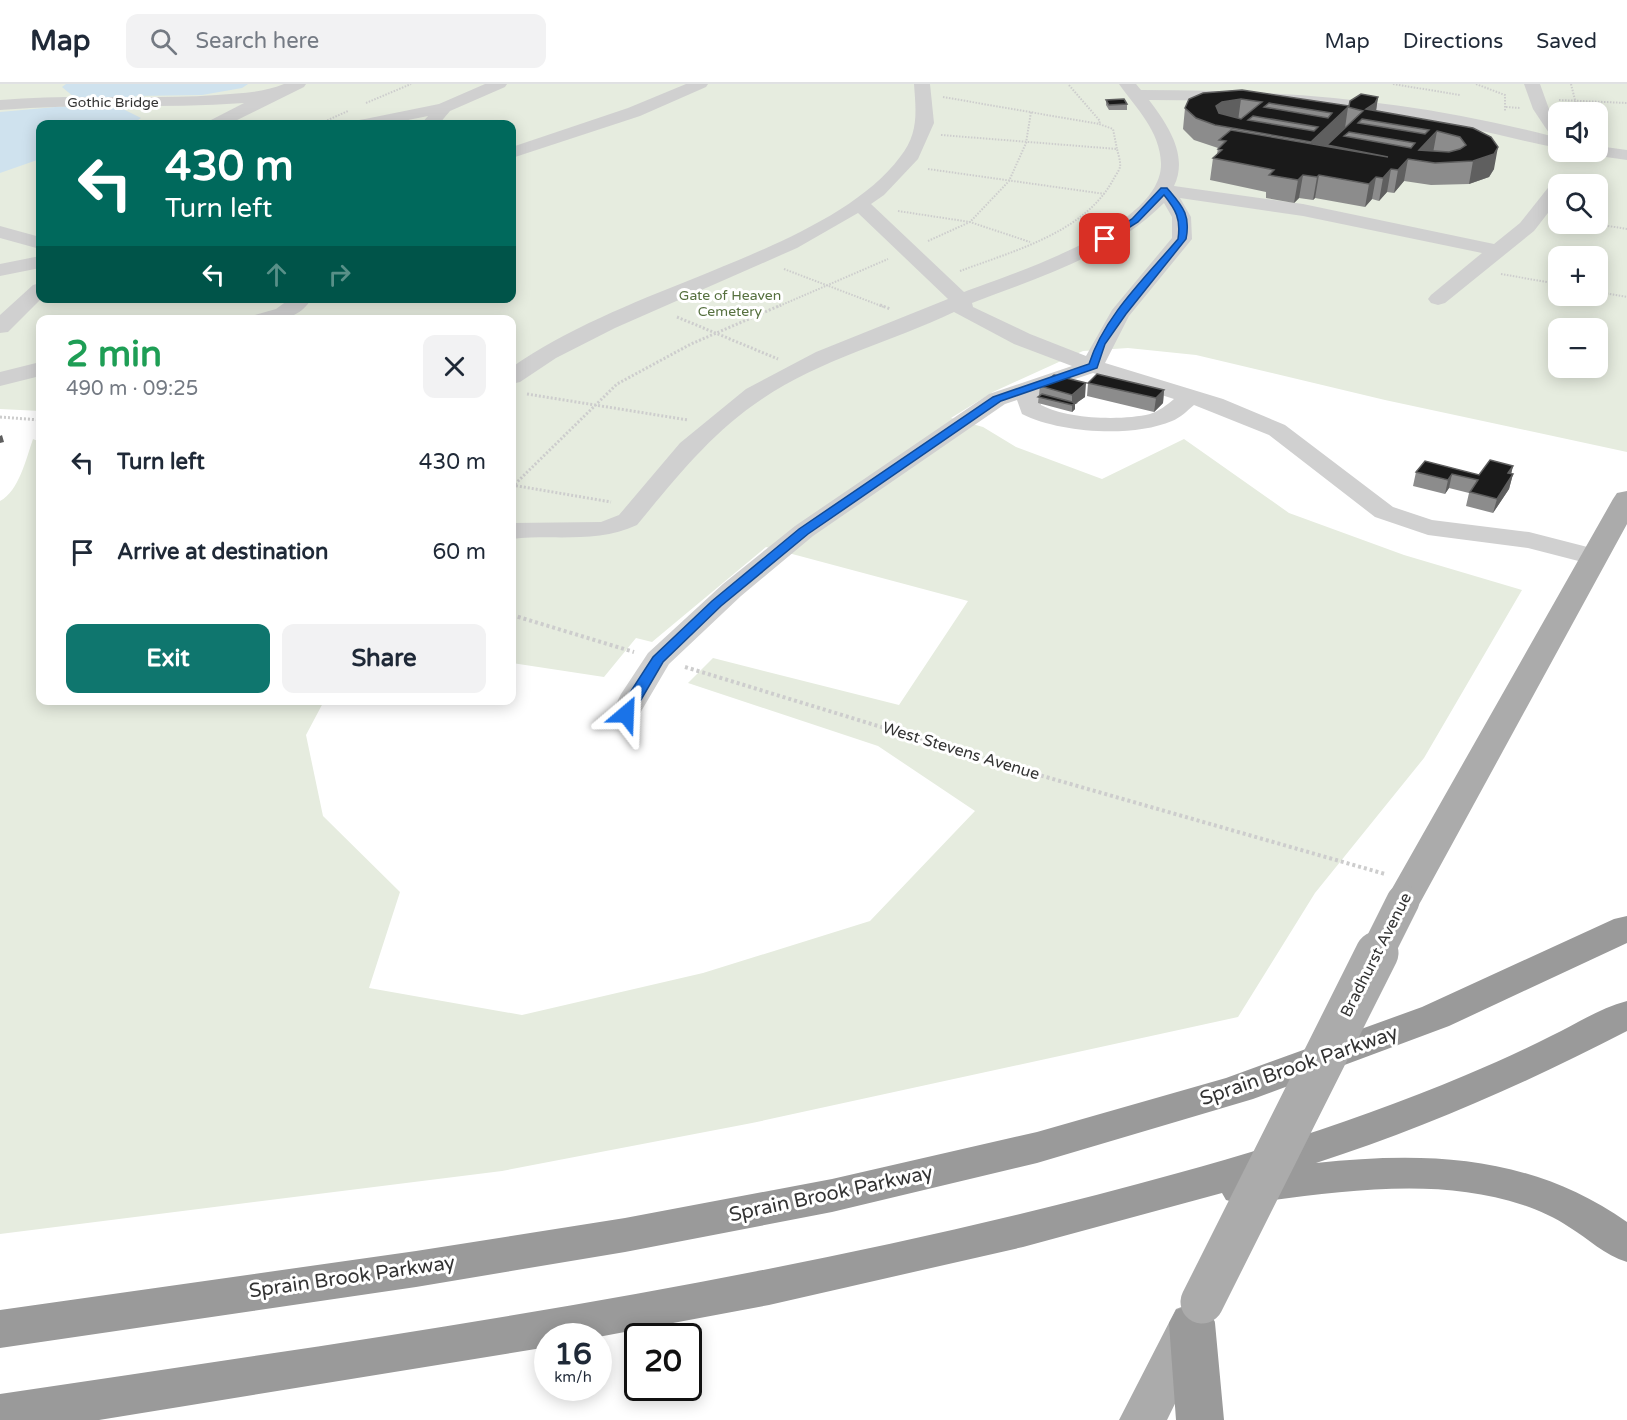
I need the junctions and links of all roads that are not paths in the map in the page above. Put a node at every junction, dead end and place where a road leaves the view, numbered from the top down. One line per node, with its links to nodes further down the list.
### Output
1 (298, 84): 7 (lane)
2 (499, 84): 9 (lane)
3 (700, 84): 15 (lane)
4 (923, 89): 20 (lane)
5 (1132, 89): 14 (lane); 19 (lane)
6 (1534, 91): 10 (lane)
7 (270, 96): 8 (lane, Gothic Bridge); 11 (lane)
8 (0, 105)
9 (444, 108): 12 (lane); 13 (lane)
10 (1548, 116)
11 (225, 120)
12 (385, 120)
13 (434, 120)
14 (1548, 141)
15 (516, 152)
16 (1608, 152): 17 (lane)
17 (1627, 155)
18 (1564, 171): 23 (lane)
19 (1164, 190): 23 (lane); 28 (lane); 32 (lane)
20 (860, 204): 28 (lane); 36 (lane)
21 (0, 232): 22 (lane)
22 (36, 242)
23 (1499, 250): 27 (lane)
24 (36, 263): 25 (lane)
25 (0, 270)
26 (36, 293): 31 (lane)
27 (1438, 299)
28 (961, 300): 32 (lane); 39 (lane)
29 (300, 303): 30 (lane)
30 (278, 315)
31 (0, 327)
32 (1093, 366): 35 (lane); 37 (lane)
33 (36, 370): 34 (lane)
34 (0, 379)
35 (1048, 381): 37 (lane); 41 (lane)
36 (517, 385)
37 (1191, 396): 40 (lane)
38 (1627, 499): 40 (main road, Bradhurst Avenue)
39 (516, 531)
40 (1594, 557): 46 (main road, Bradhurst Avenue, bridge)
41 (626, 714)
42 (1627, 928): 47 (highway, Sprain Brook Parkway)
43 (1627, 1014): 44 (highway)
44 (1153, 1198): 45 (highway); 48 (highway)
45 (1627, 1245)
46 (1197, 1313): 49 (main road, Bradhurst Avenue); 50 (highway)
47 (0, 1329)
48 (0, 1414)
49 (1143, 1420)
50 (1200, 1420)

